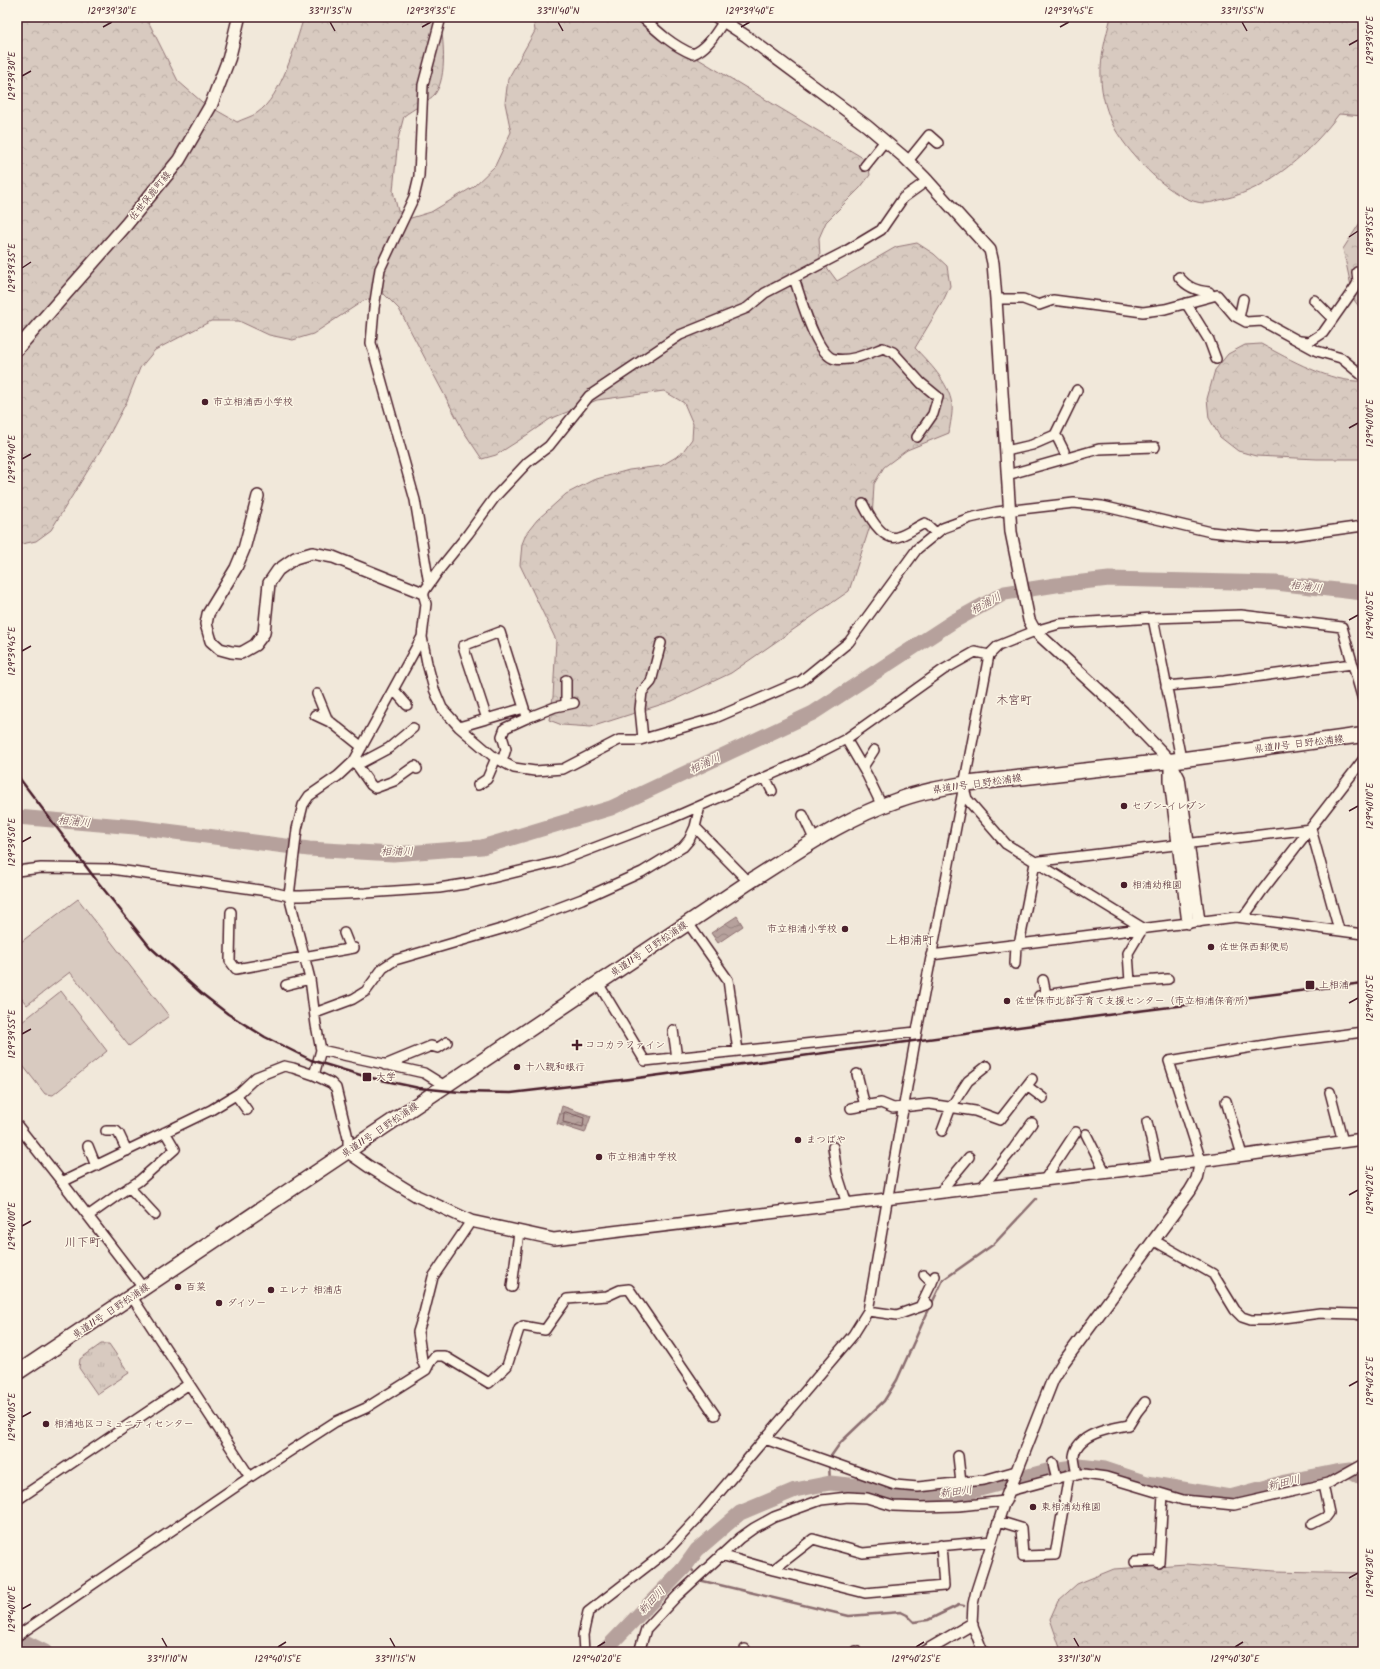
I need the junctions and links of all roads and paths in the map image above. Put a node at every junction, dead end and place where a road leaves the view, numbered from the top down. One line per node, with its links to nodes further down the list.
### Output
1 (239, 17): 21 (main road, 佐世保鹿町線)
2 (441, 17): 36 (street)
3 (642, 17): 4 (street)
4 (720, 19): 5 (street)
5 (885, 141): 7 (street); 8 (street)
6 (938, 143): 7 (street)
7 (908, 161): 9 (street)
8 (865, 166)
9 (928, 180): 12 (street); 14 (street)
10 (1357, 272): 19 (street)
11 (1178, 277): 13 (street)
12 (794, 278): 26 (street); 36 (street)
13 (1209, 296): 17 (street); 18 (street)
14 (996, 299): 17 (street); 28 (street)
15 (1243, 299): 18 (street)
16 (1314, 300): 19 (street)
17 (1186, 303): 22 (street)
18 (1239, 318): 20 (street)
19 (1333, 319): 20 (street)
20 (1299, 342): 23 (street)
21 (17, 349)
22 (1216, 359)
23 (1363, 376)
24 (1077, 390): 25 (street)
25 (1055, 435): 28 (street); 29 (street)
26 (917, 437)
27 (1155, 447): 30 (street)
28 (1006, 451): 30 (street)
29 (1064, 451)
30 (1007, 475): 33 (street)
31 (258, 496): 37 (street)
32 (863, 504): 35 (street)
33 (1009, 511): 34 (street); 35 (street); 39 (street)
34 (1363, 526)
35 (936, 533): 58 (street)
36 (429, 584): 37 (street)
37 (423, 593): 40 (street)
38 (1153, 618): 39 (street); 43 (street); 45 (street)
39 (1035, 631): 42 (street); 63 (street)
40 (422, 637): 46 (street); 55 (street)
41 (662, 643): 58 (street)
42 (989, 655): 59 (street); 69 (street)
43 (1352, 664): 45 (street); 48 (street)
44 (566, 680): 52 (street)
45 (1166, 686): 63 (street)
46 (394, 690): 49 (street); 60 (street)
47 (317, 694): 54 (street)
48 (1363, 700)
49 (407, 705)
50 (524, 708): 52 (street); 53 (street); 53 (street)
51 (315, 715): 54 (street)
52 (528, 718): 62 (street)
53 (486, 719): 55 (street)
54 (328, 721): 60 (street)
55 (459, 727): 62 (street)
56 (413, 728): 65 (street)
57 (1363, 735): 63 (main road, 県道11号 日野松浦線)
58 (643, 739): 62 (street)
59 (846, 739): 66 (street); 68 (street)
60 (362, 747): 65 (street)
61 (874, 750): 66 (street)
62 (499, 760): 70 (street)
63 (1176, 760): 69 (main road, 県道11号 日野松浦線); 78 (street)
64 (1363, 760): 76 (street)
65 (356, 763): 67 (street); 82 (street)
66 (863, 767): 73 (street)
67 (417, 769)
68 (765, 778): 71 (street); 72 (street)
69 (963, 784): 73 (main road, 県道11号 日野松浦線); 79 (street); 92 (street)
70 (478, 785)
71 (772, 791)
72 (700, 806): 75 (street); 82 (street)
73 (882, 806): 77 (main road, 県道11号 日野松浦線)
74 (803, 816): 77 (street)
75 (695, 827): 81 (street); 101 (street)
76 (1311, 829): 78 (street); 84 (street); 88 (street)
77 (815, 841): 81 (main road, 県道11号 日野松浦線)
78 (1183, 843): 79 (street); 86 (street)
79 (1035, 863): 87 (street); 91 (street)
80 (17, 871): 82 (street)
81 (748, 882): 85 (main road, 県道11号 日野松浦線)
82 (290, 893): 93 (street)
83 (231, 912): 93 (street)
84 (1243, 918): 86 (street); 88 (street)
85 (688, 922): 99 (main road, 県道11号 日野松浦線); 107 (street)
86 (1194, 922): 87 (street)
87 (1143, 928): 91 (street); 98 (street)
88 (1339, 930): 90 (street)
89 (344, 933): 93 (street)
90 (1363, 934)
91 (1018, 945): 92 (street); 94 (street)
92 (931, 955): 103 (street)
93 (305, 957): 95 (street)
94 (1015, 964)
95 (310, 979): 100 (street); 101 (street)
96 (1168, 979): 98 (street)
97 (1043, 980): 98 (street)
98 (1130, 982)
99 (598, 983): 108 (street); 113 (main road, 県道11号 日野松浦線)
100 (286, 985)
101 (314, 1013): 106 (street)
102 (673, 1030): 108 (street)
103 (916, 1032): 107 (street); 119 (street)
104 (1363, 1032): 139 (street)
105 (447, 1042): 109 (street)
106 (321, 1050): 109 (street); 112 (street)
107 (738, 1051): 108 (street)
108 (676, 1058)
109 (385, 1065): 113 (street)
110 (986, 1068): 120 (street)
111 (857, 1074): 118 (street)
112 (314, 1075): 115 (street); 136 (street)
113 (445, 1086): 136 (main road, 県道11号 日野松浦線)
114 (1330, 1092): 132 (street)
115 (236, 1095): 122 (street); 128 (street)
116 (1043, 1098): 120 (street)
117 (1226, 1101): 137 (street)
118 (865, 1106): 119 (street); 121 (street)
119 (903, 1106): 120 (street); 148 (street)
120 (951, 1107): 127 (street)
121 (852, 1108)
122 (247, 1110)
123 (1147, 1122): 141 (street)
124 (1032, 1123): 146 (street)
125 (17, 1125): 144 (street)
126 (106, 1131): 135 (street)
127 (942, 1131)
128 (165, 1132): 135 (street); 145 (street)
129 (1076, 1132): 143 (street)
130 (1086, 1134): 142 (street)
131 (1363, 1140): 132 (street)
132 (1343, 1142): 137 (street)
133 (88, 1146): 140 (street)
134 (833, 1146): 149 (street)
135 (127, 1150): 140 (street)
136 (348, 1152): 152 (street); 157 (main road, 県道11号 日野松浦線)
137 (1242, 1156): 139 (street)
138 (969, 1157): 147 (street)
139 (1201, 1161): 141 (street); 154 (street)
140 (96, 1166): 144 (street)
141 (1157, 1166): 142 (street)
142 (1105, 1172): 143 (street)
143 (1045, 1179): 146 (street)
144 (62, 1182): 151 (street)
145 (129, 1187): 150 (street); 151 (street)
146 (982, 1187): 147 (street)
147 (940, 1192): 148 (street)
148 (887, 1199): 149 (street); 159 (street)
149 (847, 1204): 153 (street)
150 (155, 1215)
151 (88, 1216): 157 (street)
152 (471, 1221): 153 (street); 161 (street)
153 (519, 1232): 156 (street)
154 (1153, 1240): 160 (street); 174 (street)
155 (924, 1275): 159 (street)
156 (512, 1287)
157 (144, 1289): 158 (main road, 県道11号 日野松浦線)
158 (132, 1297): 162 (main road, 県道11号 日野松浦線); 163 (street)
159 (868, 1311): 166 (street)
160 (1363, 1316)
161 (426, 1370): 165 (street); 171 (street)
162 (17, 1373)
163 (189, 1384): 171 (street); 177 (street)
164 (1145, 1402): 170 (street)
165 (715, 1415)
166 (765, 1439): 173 (street); 187 (street)
167 (958, 1456): 173 (street)
168 (1053, 1463): 172 (street)
169 (1361, 1465): 175 (street)
170 (1074, 1475): 172 (street); 176 (street); 178 (street)
171 (250, 1477): 186 (street)
172 (1057, 1478): 174 (street)
173 (961, 1483): 174 (street)
174 (1010, 1485): 178 (street); 182 (street)
175 (1323, 1485): 176 (street); 179 (street)
176 (1163, 1494): 183 (street)
177 (17, 1500)
178 (998, 1521): 180 (street)
179 (1312, 1524)
180 (992, 1541): 181 (street); 185 (street)
181 (941, 1546): 184 (street); 184 (street)
182 (721, 1556): 184 (street); 188 (street)
183 (1135, 1562)
184 (773, 1570)
185 (972, 1624): 189 (street); 190 (street)
186 (17, 1636)
187 (584, 1650)
188 (639, 1652)
189 (924, 1652)
190 (983, 1652)

